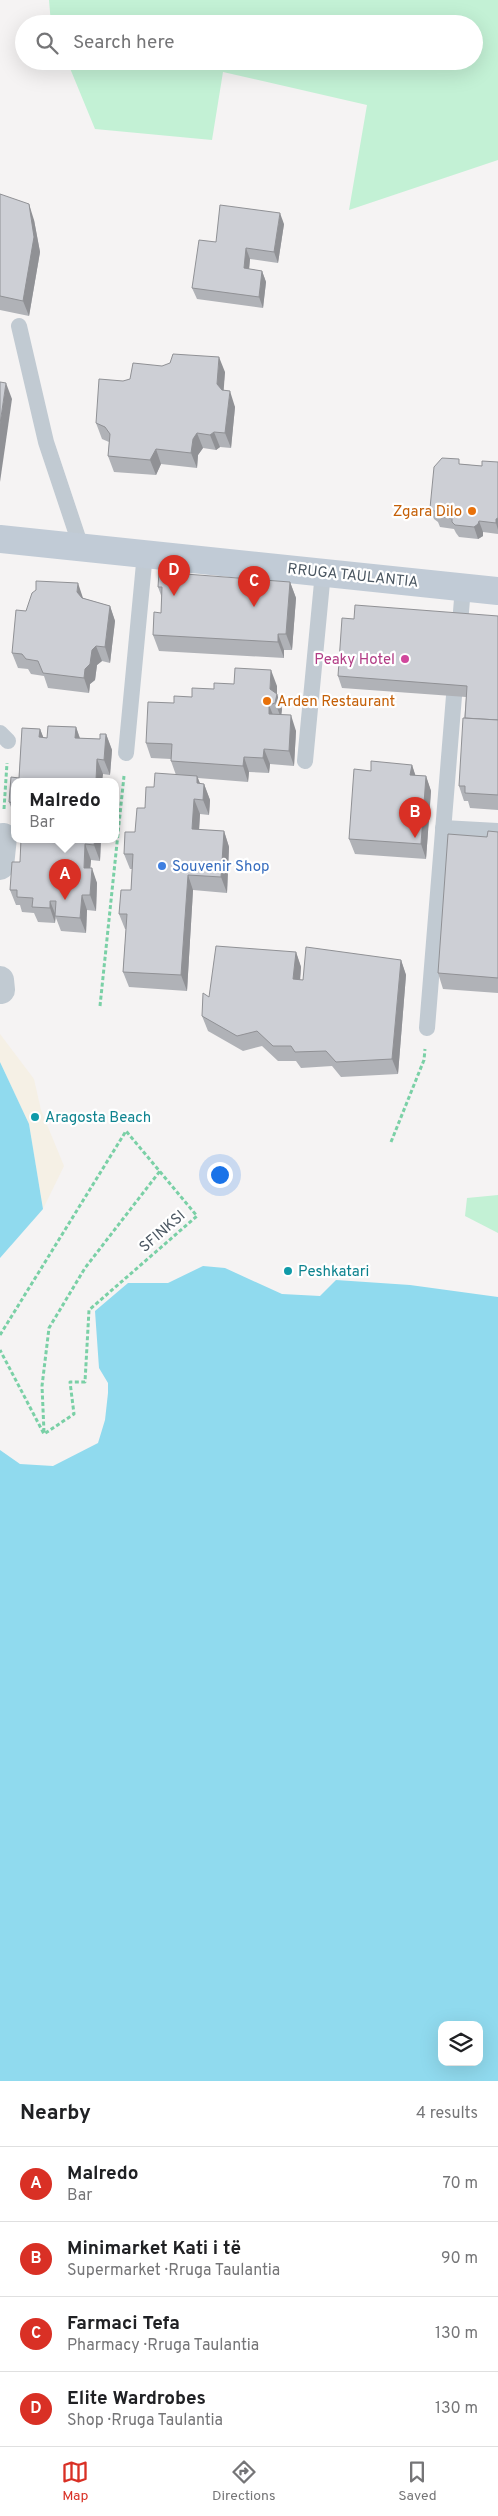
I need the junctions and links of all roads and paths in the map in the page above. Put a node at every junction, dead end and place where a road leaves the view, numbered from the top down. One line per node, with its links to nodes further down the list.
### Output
1 (19, 326): 3 (lane)
2 (0, 539): 3 (main road, RRUGA TAULANTIA)
3 (81, 547): 4 (main road, RRUGA TAULANTIA)
4 (145, 553): 5 (main road, RRUGA TAULANTIA); 11 (lane)
5 (323, 572): 6 (main road, RRUGA TAULANTIA); 12 (lane)
6 (463, 587): 7 (main road, RRUGA TAULANTIA); 8 (lane)
7 (498, 591)
8 (460, 624)
9 (454, 696): 14 (lane)
10 (4, 737): 16 (path)
11 (126, 753): 13 (path)
12 (305, 761)
13 (119, 821)
14 (443, 828): 15 (lane); 20 (lane)
15 (498, 831)
16 (3, 837): 18 (street)
17 (117, 843): 19 (path)
18 (0, 866)
19 (100, 1006)
20 (427, 1028): 21 (path)
21 (392, 1142)
22 (160, 1171): 23 (path, SFINKSI); 25 (path); 25 (path, SFINKSI)
23 (0, 1335)
24 (0, 1350): 25 (path)
25 (44, 1434)

